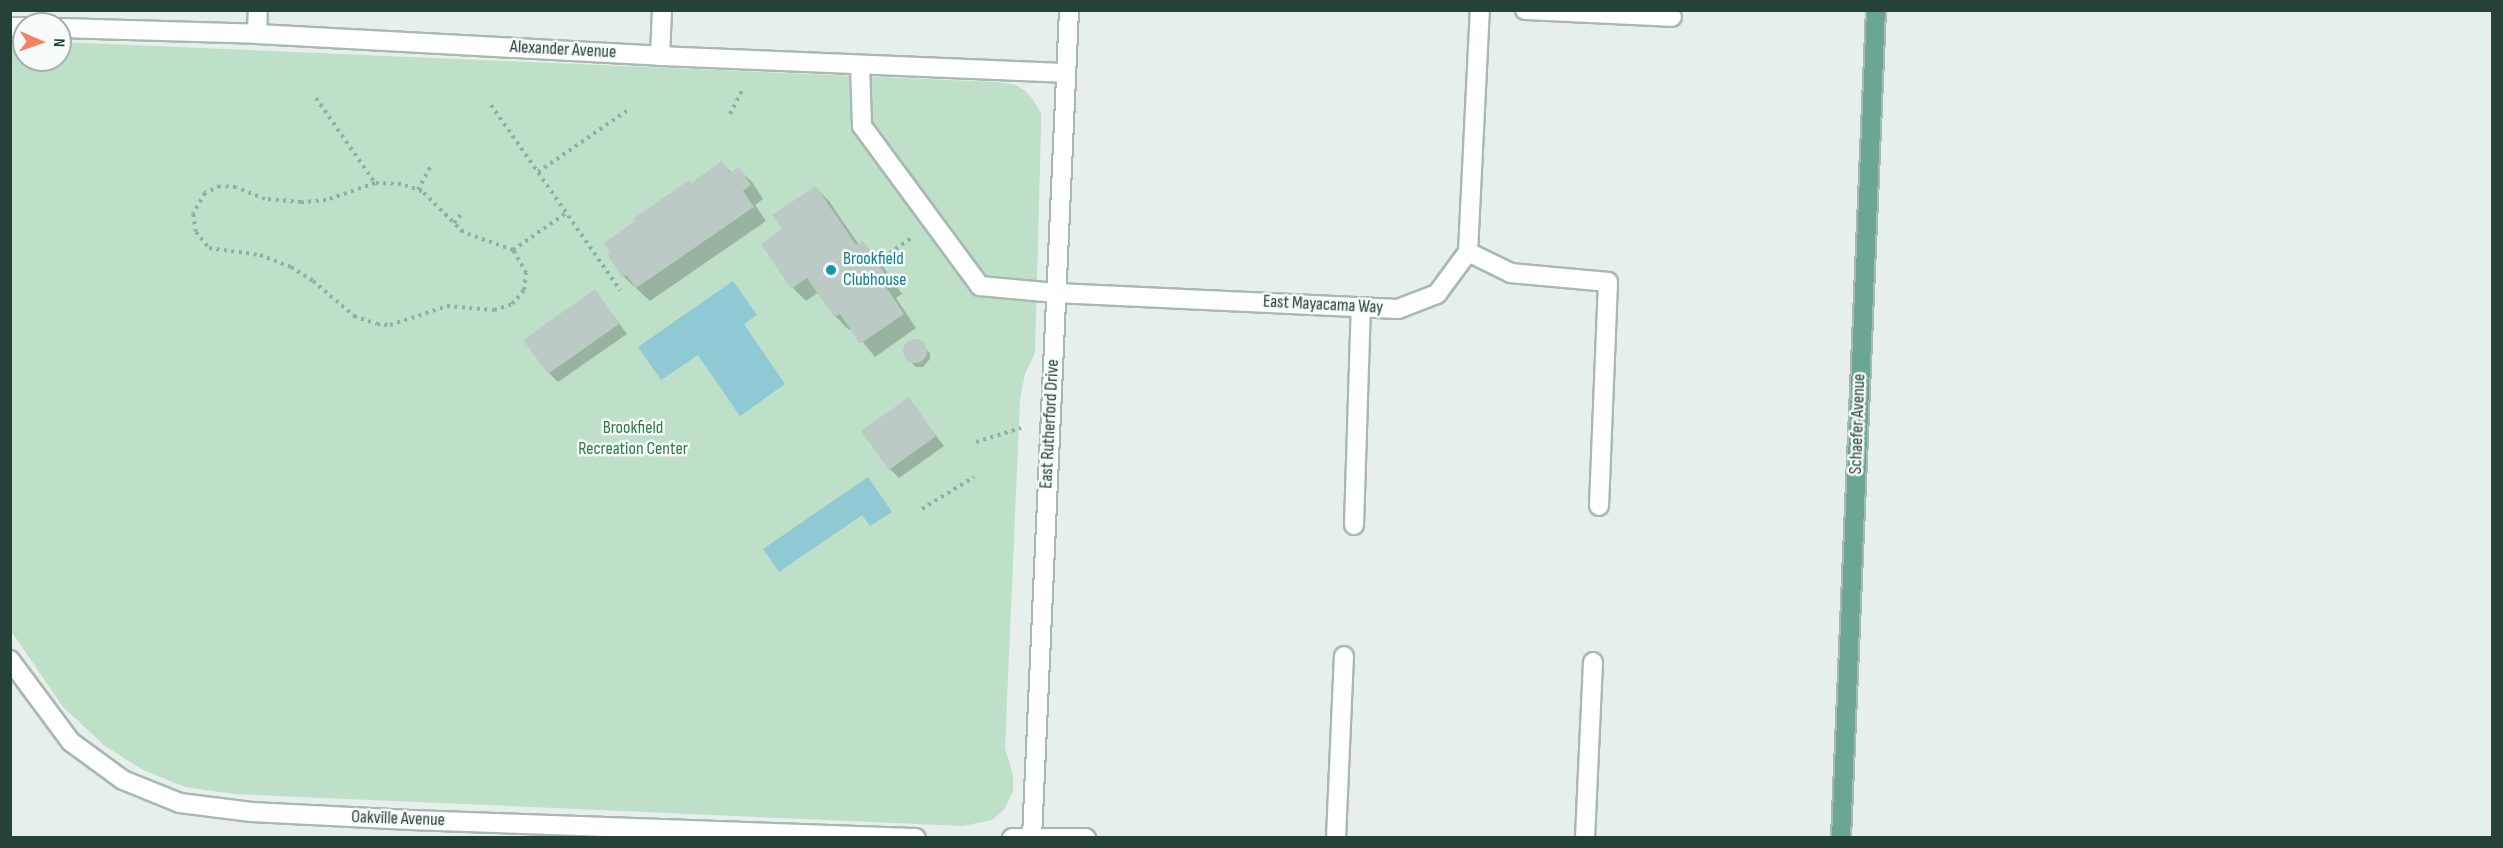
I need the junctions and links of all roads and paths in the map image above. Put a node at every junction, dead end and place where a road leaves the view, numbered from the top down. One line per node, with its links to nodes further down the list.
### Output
1 (258, 10): 9 (street)
2 (662, 10): 10 (street)
3 (1069, 10): 12 (street, East Rutherford Drive)
4 (1480, 10): 25 (street)
5 (1525, 10): 7 (street)
6 (1876, 10): 46 (main road, Schaefer Avenue)
7 (1672, 17)
8 (72, 28): 9 (street, Alexander Avenue)
9 (257, 34): 10 (street, Alexander Avenue)
10 (660, 56): 11 (street, Alexander Avenue)
11 (860, 65): 12 (street, Alexander Avenue); 22 (street, East Mayacama Way)
12 (1066, 73): 28 (street, East Rutherford Drive)
13 (316, 98): 18 (path)
14 (491, 105): 17 (path)
15 (628, 110): 17 (path)
16 (431, 166): 19 (path)
17 (538, 172): 21 (path)
18 (375, 183): 19 (path); 24 (path)
19 (417, 190): 23 (path)
20 (463, 212): 23 (path)
21 (566, 213): 24 (path); 27 (path)
22 (933, 222): 26 (path); 28 (street, East Mayacama Way)
23 (454, 223): 24 (path)
24 (513, 250)
25 (1468, 252): 29 (street, East Mayacama Way); 33 (street)
26 (877, 262)
27 (620, 290)
28 (1056, 293): 29 (street, East Mayacama Way); 30 (street, East Rutherford Drive)
29 (1361, 307): 35 (street)
30 (1051, 419): 31 (path); 42 (street, East Rutherford Drive)
31 (976, 442)
32 (974, 477): 34 (path)
33 (1599, 506)
34 (922, 509)
35 (1354, 525)
36 (1344, 656): 44 (street)
37 (10, 660): 39 (street, Oakville Avenue)
38 (1593, 662): 45 (street)
39 (626, 832): 40 (street, Oakville Avenue)
40 (916, 837)
41 (1012, 837): 42 (street)
42 (1032, 837): 43 (street)
43 (1086, 837)
44 (1336, 837)
45 (1585, 837)
46 (1841, 837)

